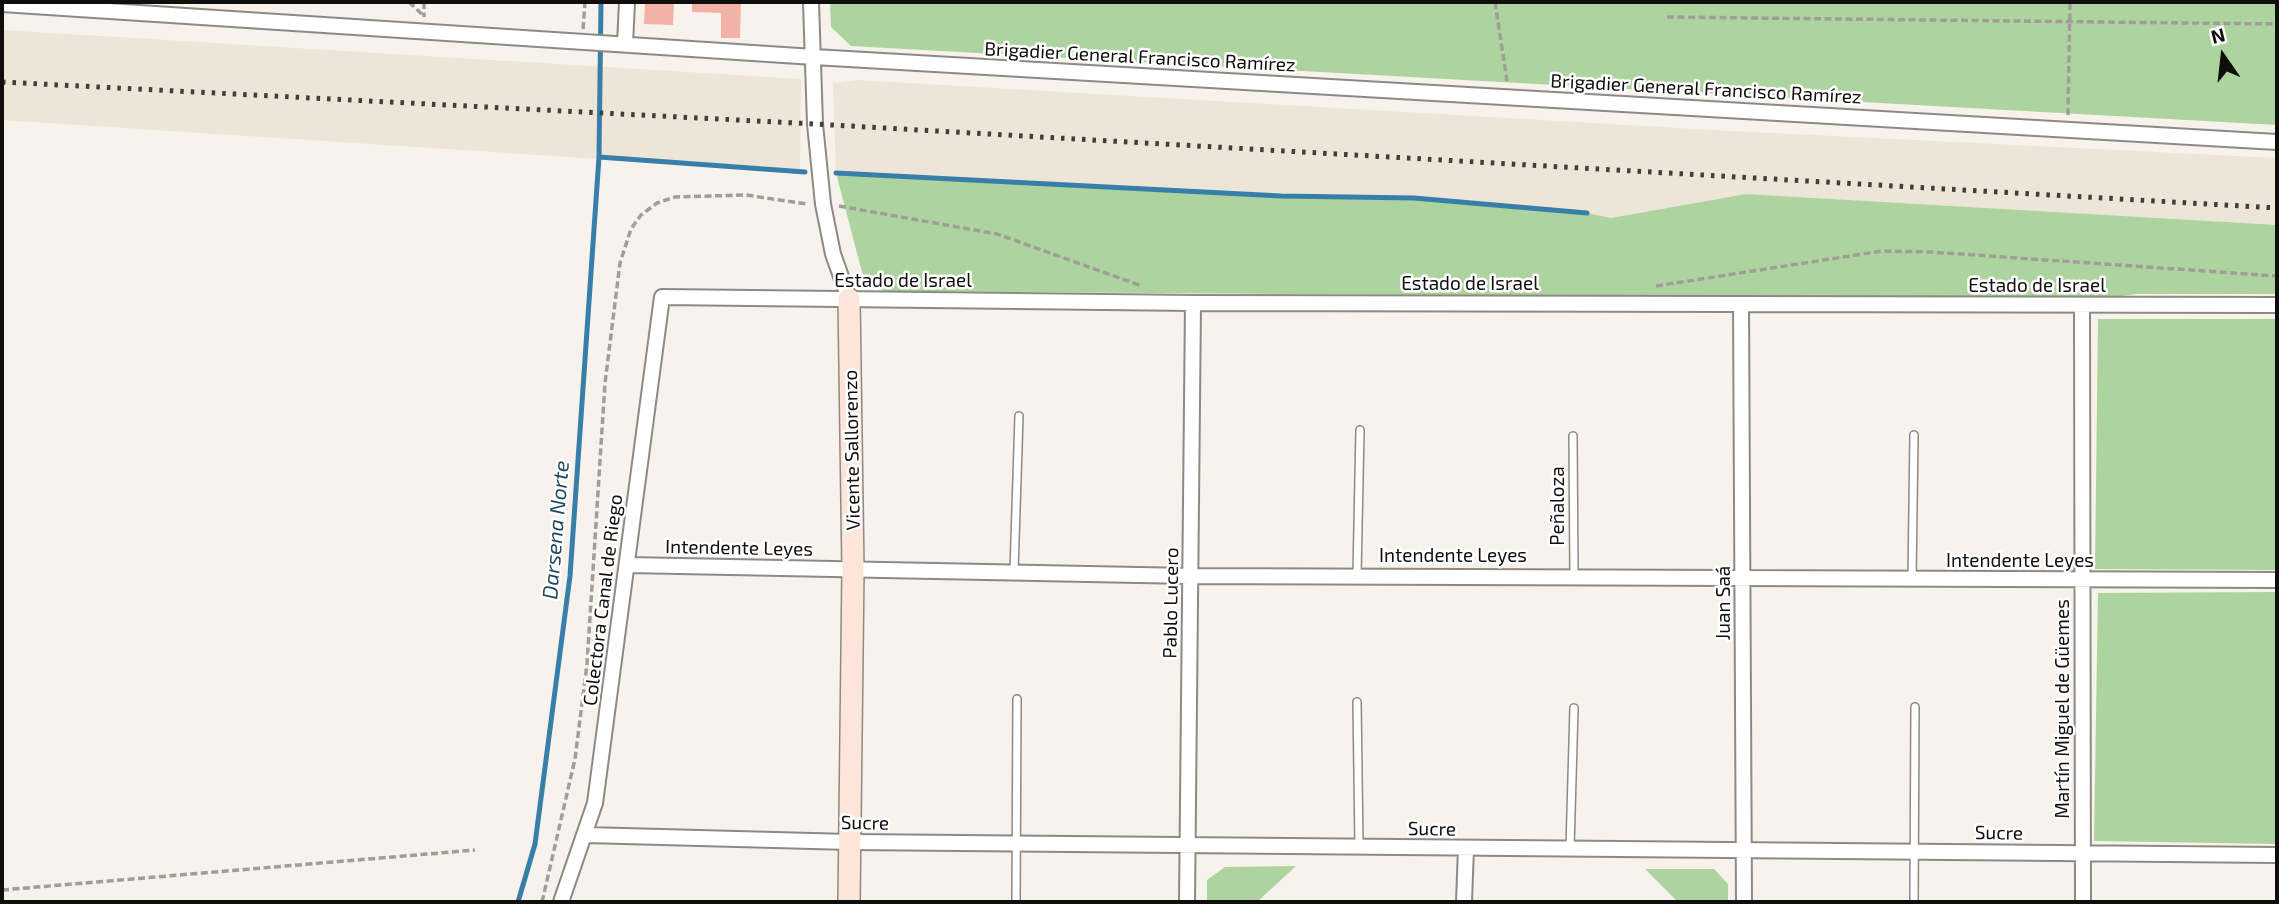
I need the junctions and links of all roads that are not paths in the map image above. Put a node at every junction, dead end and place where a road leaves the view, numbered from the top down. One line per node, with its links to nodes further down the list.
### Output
1 (626, 2): 4 (street)
2 (811, 2): 5 (street, Vicente Sallorenzo)
3 (2, 4): 4 (street, Brigadier General Francisco Ramírez)
4 (625, 44): 5 (street, Brigadier General Francisco Ramírez)
5 (814, 57): 6 (street, Brigadier General Francisco Ramírez); 8 (street, Vicente Sallorenzo)
6 (2277, 142)
7 (662, 297): 8 (street, Estado de Israel); 17 (street, Colectora Canal de Riego)
8 (849, 299): 9 (street, Estado de Israel); 18 (street, Vicente Sallorenzo)
9 (1193, 303): 10 (street, Estado de Israel); 21 (street, Pablo Lucero)
10 (1741, 304): 12 (street, Estado de Israel); 23 (street, Juan Saá)
11 (2277, 305): 12 (street, Estado de Israel)
12 (2082, 306): 26 (street, Martín Miguel de Güemes)
13 (1019, 416): 19 (lane)
14 (1360, 430): 20 (lane)
15 (1914, 435): 24 (lane)
16 (1573, 436): 22 (lane, Peñaloza)
17 (628, 565): 18 (street, Intendente Leyes); 31 (street, Colectora Canal de Riego)
18 (853, 569): 19 (street, Intendente Leyes); 32 (street, Vicente Sallorenzo)
19 (1014, 571): 21 (street, Intendente Leyes)
20 (1357, 574): 21 (street, Intendente Leyes); 22 (street, Intendente Leyes)
21 (1190, 576): 34 (street, Pablo Lucero)
22 (1574, 576): 23 (street, Intendente Leyes)
23 (1744, 578): 24 (street, Intendente Leyes); 38 (street, Juan Saá)
24 (1912, 579): 26 (street, Intendente Leyes)
25 (2277, 580): 26 (street, Intendente Leyes)
26 (2083, 581): 40 (street, Martín Miguel de Güemes)
27 (1017, 699): 33 (lane)
28 (1357, 702): 35 (lane)
29 (1915, 707): 39 (lane)
30 (1574, 708): 37 (lane)
31 (586, 835): 32 (street, Sucre); 42 (street, Colectora Canal de Riego)
32 (850, 842): 33 (street, Sucre); 43 (street, Vicente Sallorenzo)
33 (1015, 844): 34 (street, Sucre); 44 (lane)
34 (1187, 845): 35 (street, Sucre); 45 (street, Pablo Lucero)
35 (1359, 847): 36 (street, Sucre)
36 (1466, 848): 37 (street, Sucre); 46 (street)
37 (1570, 849): 38 (street, Sucre)
38 (1745, 849): 39 (street, Sucre); 47 (street, Juan Saá)
39 (1914, 851): 40 (street, Sucre); 48 (lane)
40 (2083, 854): 41 (street, Sucre); 49 (street, Martín Miguel de Güemes)
41 (2277, 855)
42 (561, 902)
43 (849, 902)
44 (1016, 902)
45 (1187, 902)
46 (1465, 902)
47 (1744, 902)
48 (1913, 902)
49 (2083, 902)

